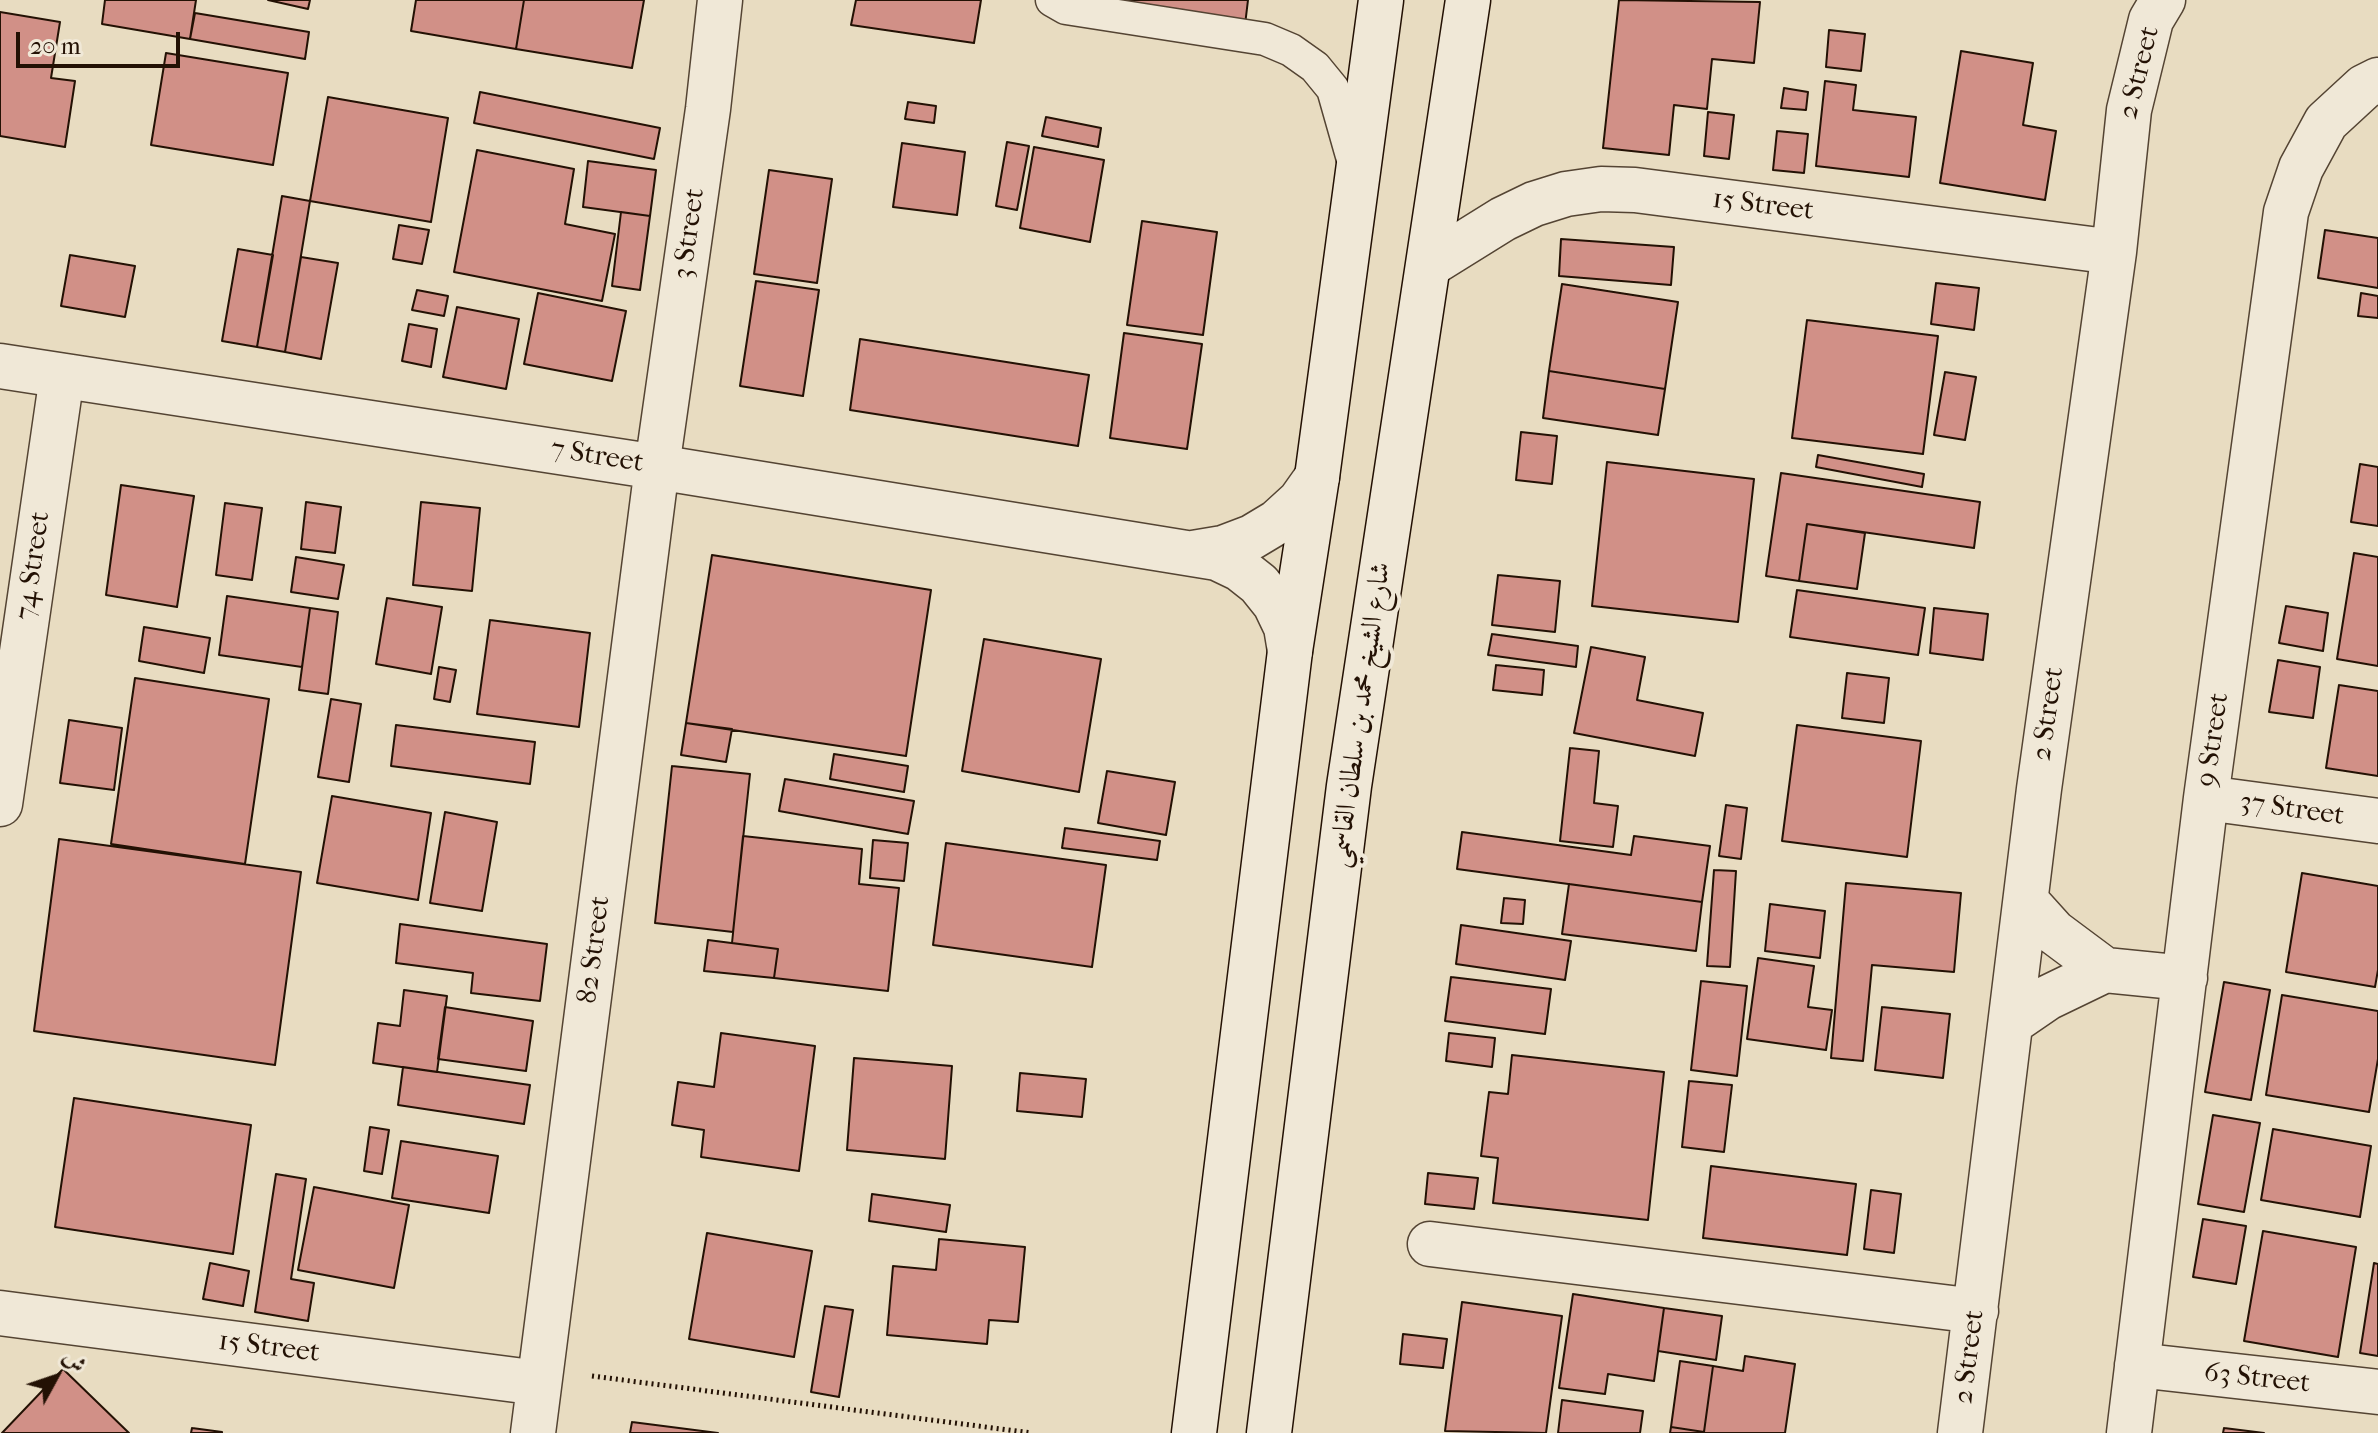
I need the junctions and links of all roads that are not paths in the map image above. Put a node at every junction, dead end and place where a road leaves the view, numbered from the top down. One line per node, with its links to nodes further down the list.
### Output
1 (720, 0): 12 (street, 3 Street)
2 (1052, 0): 7 (lane)
3 (1381, 0): 7 (street)
4 (1468, 0): 9 (street, شارع الشيخ محمد بن سلطان القاسمي)
5 (2163, 0): 8 (street, 2 Street)
6 (2378, 80): 16 (street, 9 Street)
7 (1358, 177): 13 (street)
8 (2114, 252): 9 (street, 15 Street); 19 (street, 2 Street)
9 (1429, 265): 31 (street, شارع الشيخ محمد بن سلطان القاسمي)
10 (0, 366): 11 (street, 7 Street)
11 (62, 376): 12 (street, 7 Street); 17 (street, 74 Street)
12 (657, 467): 14 (street, 7 Street); 27 (street, 82 Street)
13 (1317, 477): 14 (street, 7 Street); 15 (street)
14 (1193, 553): 15 (street, 7 Street)
15 (1290, 651): 30 (street)
16 (2206, 798): 18 (street, 37 Street); 21 (street, 9 Street)
17 (0, 804)
18 (2378, 821)
19 (2026, 901): 20 (street); 22 (street, 2 Street)
20 (2105, 970): 21 (street); 22 (street)
21 (2185, 978): 26 (street, 9 Street)
22 (2012, 1022): 24 (street, 2 Street)
23 (1430, 1244): 24 (street)
24 (1976, 1311): 32 (street, 2 Street)
25 (0, 1313): 27 (street, 15 Street)
26 (2137, 1365): 28 (street, 63 Street); 33 (street, 9 Street)
27 (539, 1376): 29 (street, 82 Street)
28 (2378, 1392)
29 (533, 1433)
30 (1194, 1433)
31 (1269, 1433)
32 (1960, 1433)
33 (2129, 1433)

